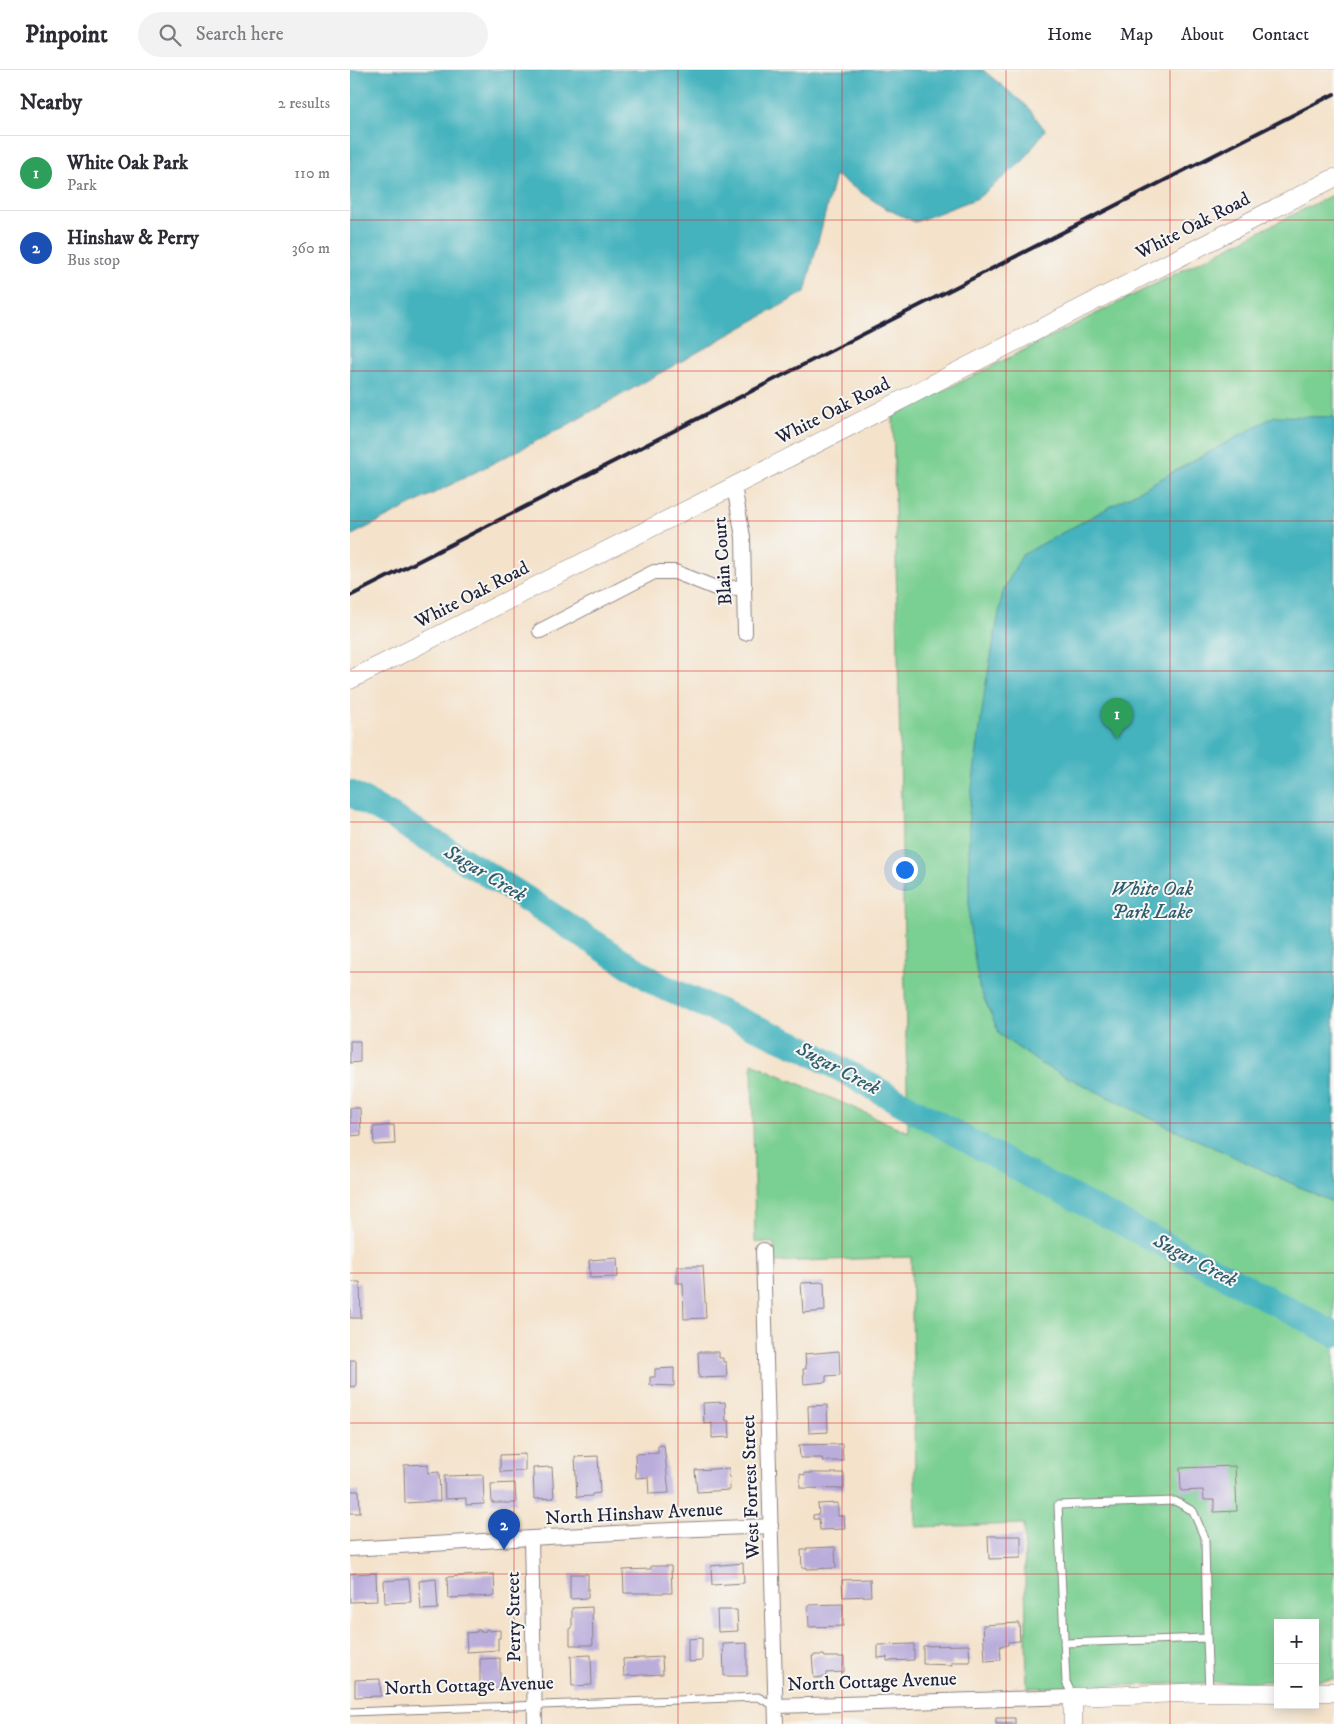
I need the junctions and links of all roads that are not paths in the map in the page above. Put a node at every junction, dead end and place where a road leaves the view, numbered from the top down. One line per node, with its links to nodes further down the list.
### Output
1 (1334, 178): 2 (street, White Oak Road)
2 (734, 486): 3 (street, Blain Court); 6 (street, White Oak Road)
3 (745, 587): 4 (street); 5 (street, Blain Court)
4 (540, 631)
5 (745, 633)
6 (350, 680)
7 (764, 1250): 8 (street, West Forrest Street)
8 (771, 1526): 9 (street, North Hinshaw Avenue); 19 (street, West Forrest Street)
9 (531, 1539): 10 (street, North Hinshaw Avenue); 18 (street, Perry Street)
10 (350, 1549)
11 (1207, 1638): 12 (lane); 12 (lane); 13 (lane)
12 (1064, 1643): 17 (lane)
13 (1209, 1692): 14 (street, North Cottage Avenue); 17 (street, North Cottage Avenue)
14 (1274, 1692)
15 (1319, 1692): 16 (street)
16 (1334, 1692)
17 (1073, 1696): 19 (street, North Cottage Avenue); 23 (street)
18 (535, 1705): 19 (lane, North Cottage Avenue); 20 (lane, North Cottage Avenue); 21 (street, Perry Street)
19 (776, 1706): 22 (street, West Forrest Street)
20 (350, 1712)
21 (535, 1724)
22 (776, 1724)
23 (1073, 1724)

